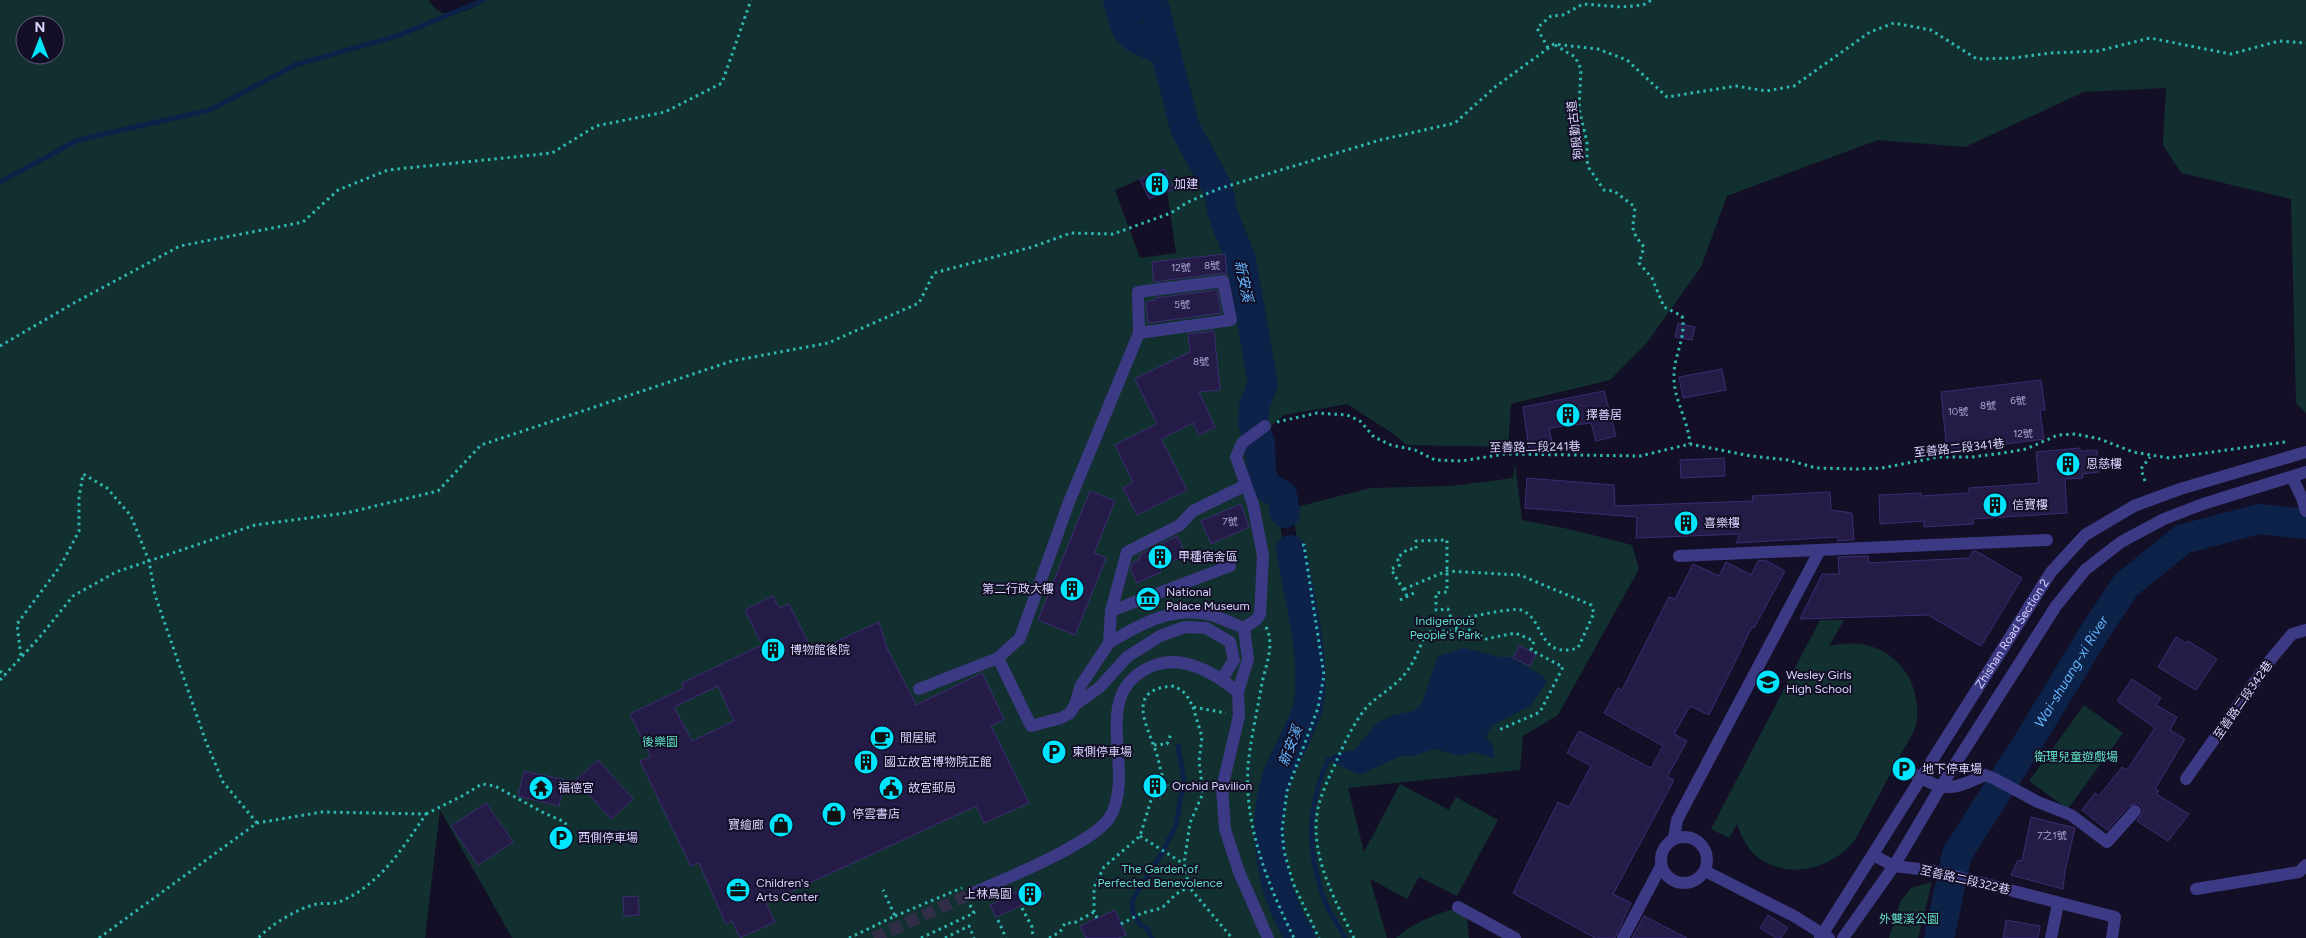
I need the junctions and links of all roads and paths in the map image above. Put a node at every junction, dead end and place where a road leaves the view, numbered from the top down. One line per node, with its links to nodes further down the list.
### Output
1 (751, 0): 7 (path)
2 (1652, 0): 5 (path)
3 (2306, 43): 4 (path)
4 (1554, 44): 5 (path); 10 (path, 狗殷勤古道)
5 (1548, 48): 23 (path)
6 (1139, 333): 6 (street); 38 (street)
7 (0, 346)
8 (1265, 426): 10 (path, 至善路二段241巷); 17 (street)
9 (2288, 441): 12 (path, 至善路二段341巷)
10 (1690, 444): 13 (path, 至善路二段241巷)
11 (2306, 452): 52 (street, Zhishan Road Section 2)
12 (2150, 456): 13 (path, 至善路二段341巷); 16 (path)
13 (1816, 468)
14 (2306, 472): 15 (street, Zhishan Road Section 2)
15 (2292, 477): 18 (street); 54 (street, Zhishan Road Section 2)
16 (2144, 481)
17 (1246, 485): 30 (street); 31 (street)
18 (2306, 512)
19 (2047, 540): 21 (street)
20 (1302, 546): 92 (path)
21 (1820, 550): 22 (street); 60 (street)
22 (1679, 556)
23 (149, 561): 37 (path); 37 (path); 57 (path)
24 (1230, 566): 30 (street)
25 (1447, 570): 26 (path); 26 (path); 32 (path); 32 (path)
26 (1404, 589): 28 (path)
27 (1414, 593): 28 (path)
28 (1407, 596): 29 (path)
29 (1400, 600)
30 (1111, 611): 36 (street)
31 (1257, 620): 33 (street); 91 (path)
32 (1452, 621): 34 (path)
33 (1244, 628): 36 (street); 44 (street)
34 (1458, 630): 48 (path); 93 (path)
35 (2306, 630): 53 (street, 至善路二段342巷)
36 (1109, 643): 45 (street)
37 (22, 657): 40 (path)
38 (998, 658): 43 (street); 45 (street)
39 (0, 671): 40 (path)
40 (4, 676): 42 (path)
41 (1222, 679): 44 (street); 45 (street); 70 (street)
42 (0, 680)
43 (919, 689)
44 (1238, 692): 90 (street)
45 (1075, 705)
46 (1193, 707): 47 (path); 50 (path); 62 (path)
47 (1233, 714)
48 (1499, 730)
49 (1171, 734): 50 (path)
50 (1154, 745): 59 (path)
51 (1904, 769): 52 (street)
52 (1921, 778): 54 (street); 61 (street, Zhishan Road Section 2)
53 (2186, 779)
54 (1940, 788): 55 (street); 65 (street, Zhishan Road Section 2)
55 (2135, 811)
56 (426, 814): 57 (path); 58 (path); 81 (path)
57 (257, 823): 80 (path)
58 (570, 836)
59 (1140, 836): 62 (path); 74 (path)
60 (1674, 838): 64 (street); 66 (street)
61 (1873, 855): 65 (street, 至善路二段322巷); 79 (street, Zhishan Road Section 2)
62 (1184, 864): 67 (path)
63 (2306, 865): 68 (street)
64 (1661, 866): 66 (street); 95 (street)
65 (1894, 866): 71 (street, 至善路二段322巷); 96 (street, Zhishan Road Section 2)
66 (1705, 871): 79 (street)
67 (1189, 887): 78 (path); 89 (path)
68 (2196, 889)
69 (883, 890): 75 (path)
70 (970, 898): 75 (path); 83 (path)
71 (2058, 904): 97 (street); 98 (street, 至善路二段322巷)
72 (1458, 907): 94 (street)
73 (1022, 908): 87 (path)
74 (1094, 912): 76 (path); 88 (path)
75 (896, 916): 82 (path)
76 (1097, 918)
77 (998, 920): 86 (path)
78 (1121, 924)
79 (1824, 937)
80 (99, 938)
81 (258, 938)
82 (849, 938)
83 (921, 938)
84 (945, 938): 85 (path)
85 (974, 938)
86 (1006, 938)
87 (1032, 938)
88 (1048, 938)
89 (1232, 938)
90 (1268, 938)
91 (1294, 938)
92 (1319, 938)
93 (1354, 938)
94 (1515, 938)
95 (1623, 938)
96 (1843, 938)
97 (2051, 938)
98 (2112, 938)

